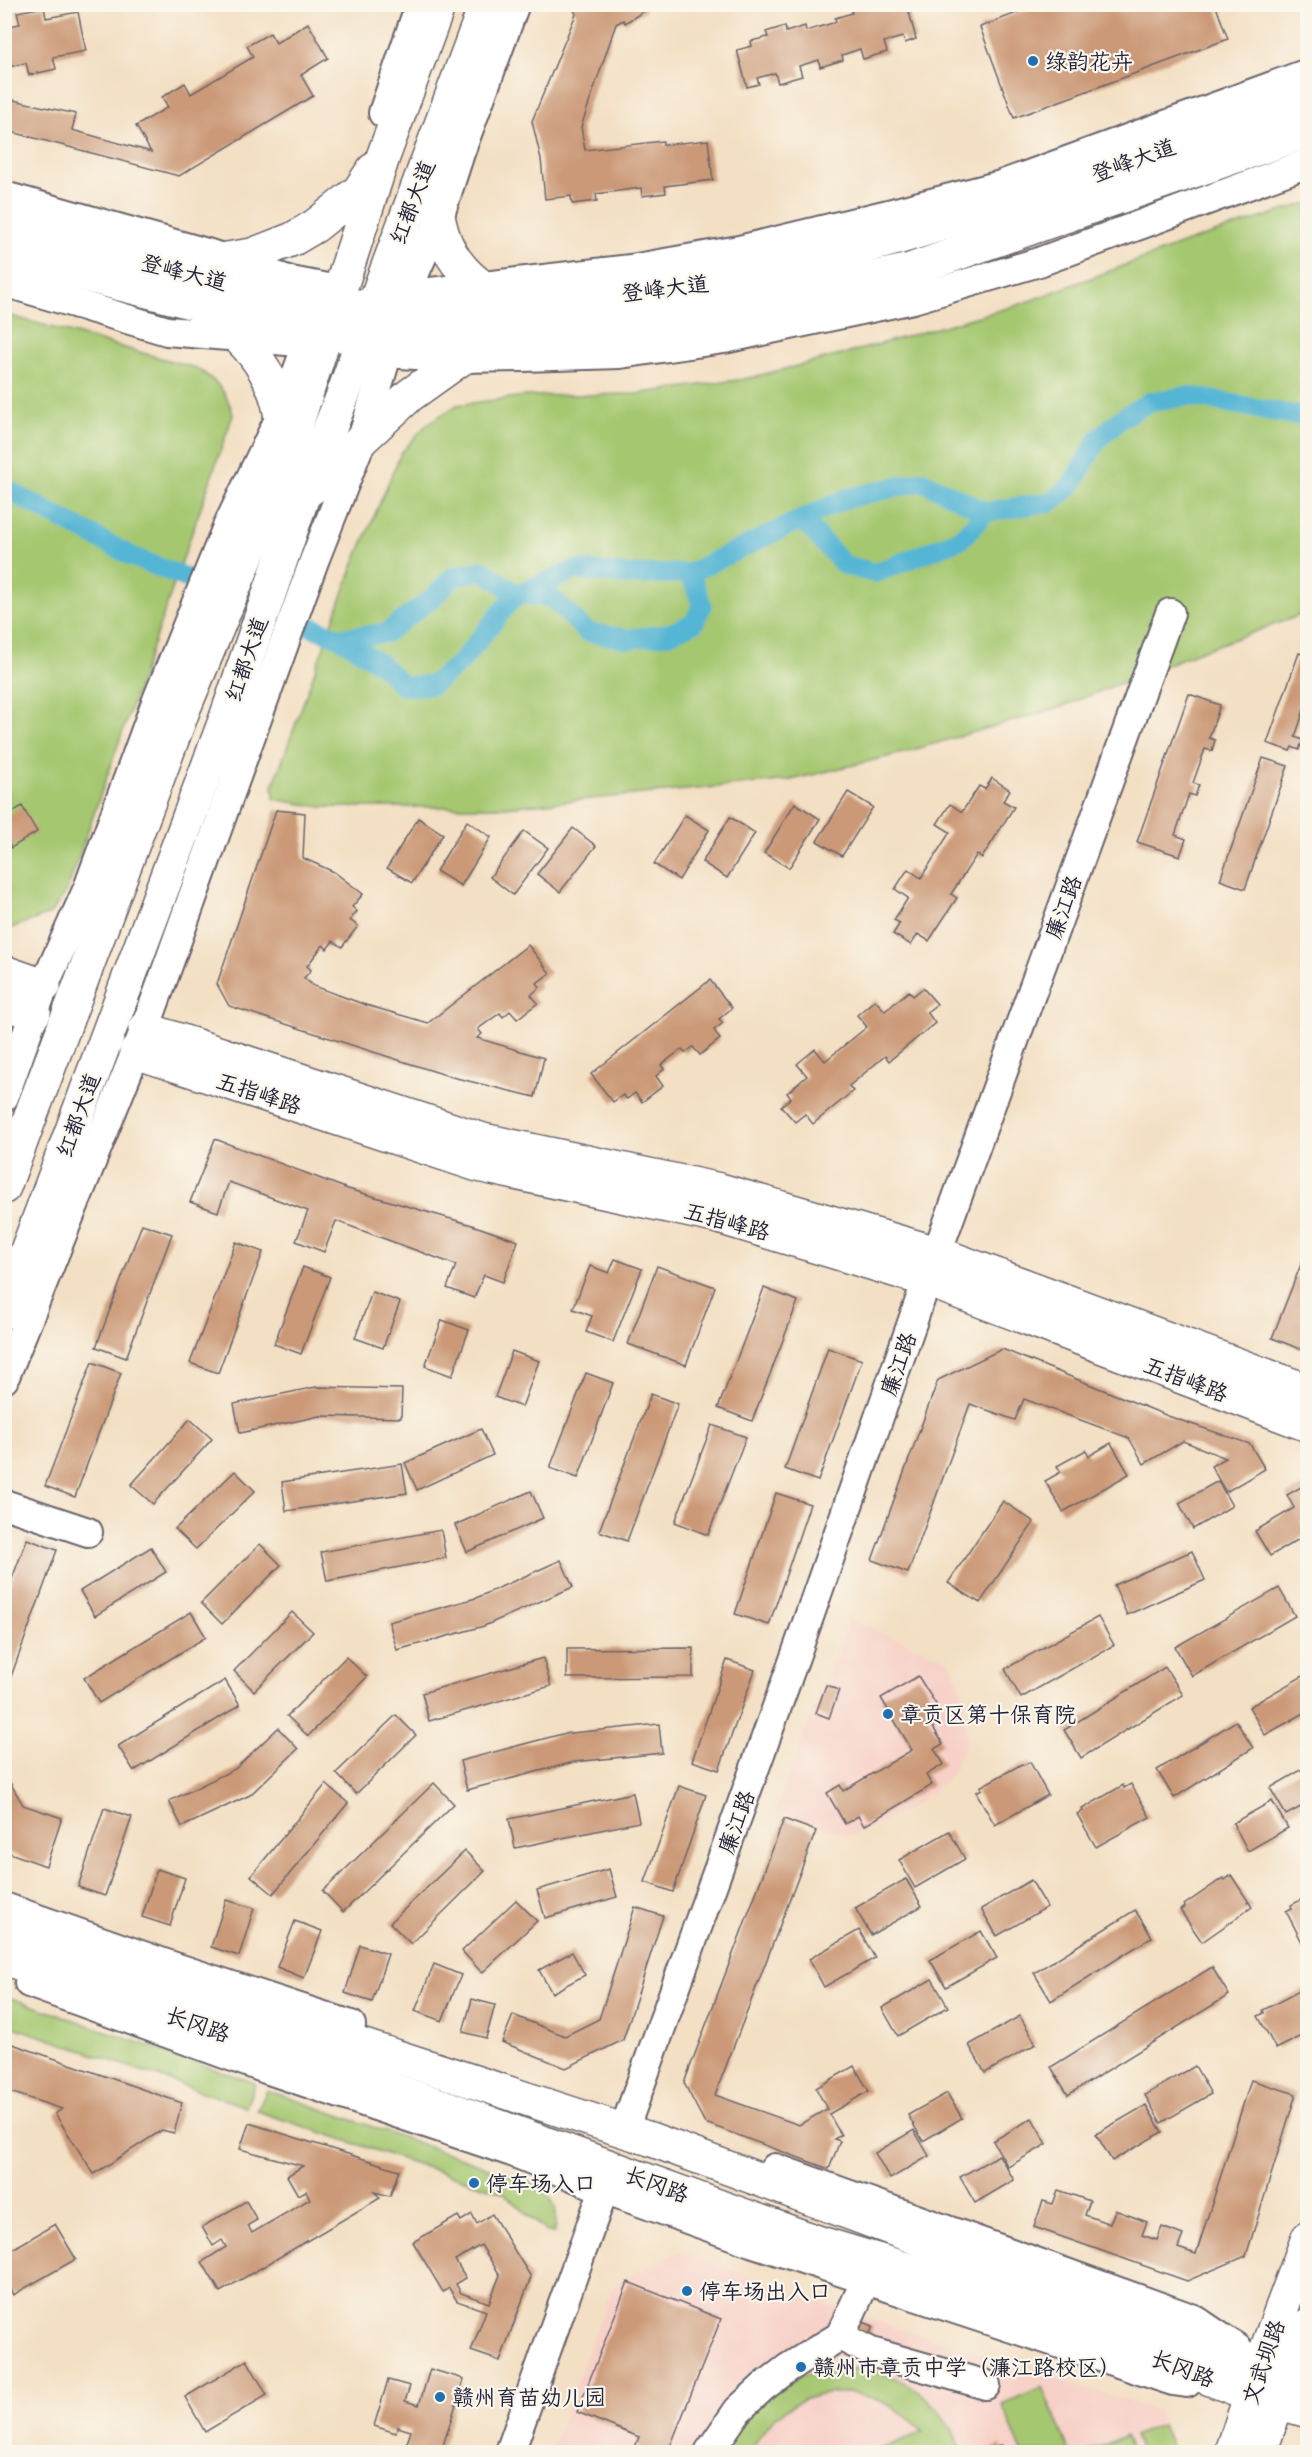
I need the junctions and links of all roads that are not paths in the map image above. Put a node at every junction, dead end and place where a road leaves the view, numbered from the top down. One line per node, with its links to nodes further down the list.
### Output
1 (420, 4): 11 (street)
2 (439, 4): 9 (main road, 红都大道)
3 (486, 4): 8 (main road, 红都大道)
4 (515, 4): 13 (street)
5 (1308, 73): 19 (street)
6 (1308, 97): 22 (main road, 登峰大道)
7 (1308, 131): 22 (main road, 登峰大道)
8 (435, 142): 13 (main road); 20 (main road, 红都大道)
9 (383, 157): 11 (main road); 21 (main road, 红都大道)
10 (1308, 163): 25 (street)
11 (359, 191): 16 (main road); 21 (street)
12 (4, 196): 16 (street)
13 (438, 221): 19 (main road); 20 (street)
14 (4, 225): 18 (main road, 登峰大道)
15 (4, 254): 18 (main road, 登峰大道)
16 (230, 260): 18 (main road); 21 (street)
17 (4, 282): 23 (street)
18 (167, 283): 21 (main road, 登峰大道); 23 (main road)
19 (481, 287): 20 (street); 22 (main road)
20 (390, 301): 21 (main road, 登峰大道); 22 (main road, 登峰大道); 24 (main road, 红都大道)
21 (324, 317): 23 (street); 24 (main road, 登峰大道); 26 (street); 28 (main road, 红都大道)
22 (511, 317): 24 (main road, 登峰大道); 25 (main road)
23 (239, 338): 26 (main road)
24 (375, 346): 25 (street); 27 (street); 28 (main road, 红都大道)
25 (462, 358): 27 (main road)
26 (281, 415): 28 (main road); 29 (street)
27 (362, 440): 28 (main road); 34 (street)
28 (291, 489): 29 (main road, 红都大道)
29 (255, 539): 31 (main road, 红都大道); 38 (main road, 红都大道)
30 (1170, 613): 37 (street, 廉江路)
31 (169, 706): 33 (street); 36 (main road, 红都大道)
32 (4, 972): 33 (main road)
33 (27, 1001): 35 (street)
34 (141, 1041): 37 (main road, 五指峰路); 39 (street)
35 (4, 1097)
36 (4, 1187)
37 (932, 1267): 40 (main road, 五指峰路); 41 (main road, 五指峰路); 51 (street, 廉江路)
38 (4, 1312)
39 (4, 1379)
40 (1308, 1391)
41 (1308, 1425)
42 (4, 1504): 43 (street)
43 (88, 1532)
44 (4, 1906): 49 (street)
45 (4, 1929): 48 (main road, 长冈路)
46 (4, 1958): 50 (main road, 长冈路)
47 (4, 1974): 52 (street)
48 (460, 2077): 49 (main road); 63 (main road, 长冈路)
49 (534, 2085): 51 (street)
50 (459, 2112): 52 (main road); 56 (main road, 长冈路)
51 (629, 2116): 63 (street)
52 (512, 2152): 53 (street)
53 (604, 2189): 55 (street); 64 (street)
54 (1308, 2238): 63 (main road, 文武坝路)
55 (751, 2242): 56 (main road); 57 (street)
56 (817, 2242): 58 (main road, 长冈路)
57 (866, 2280): 59 (street); 61 (street)
58 (999, 2297): 59 (main road); 63 (main road, 长冈路)
59 (937, 2303): 63 (street)
60 (1308, 2325): 63 (main road, 文武坝路)
61 (840, 2336): 62 (street); 65 (street)
62 (986, 2385)
63 (1289, 2389): 66 (main road, 文武坝路); 67 (main road, 文武坝路)
64 (510, 2452)
65 (709, 2452)
66 (1232, 2452)
67 (1260, 2452)

